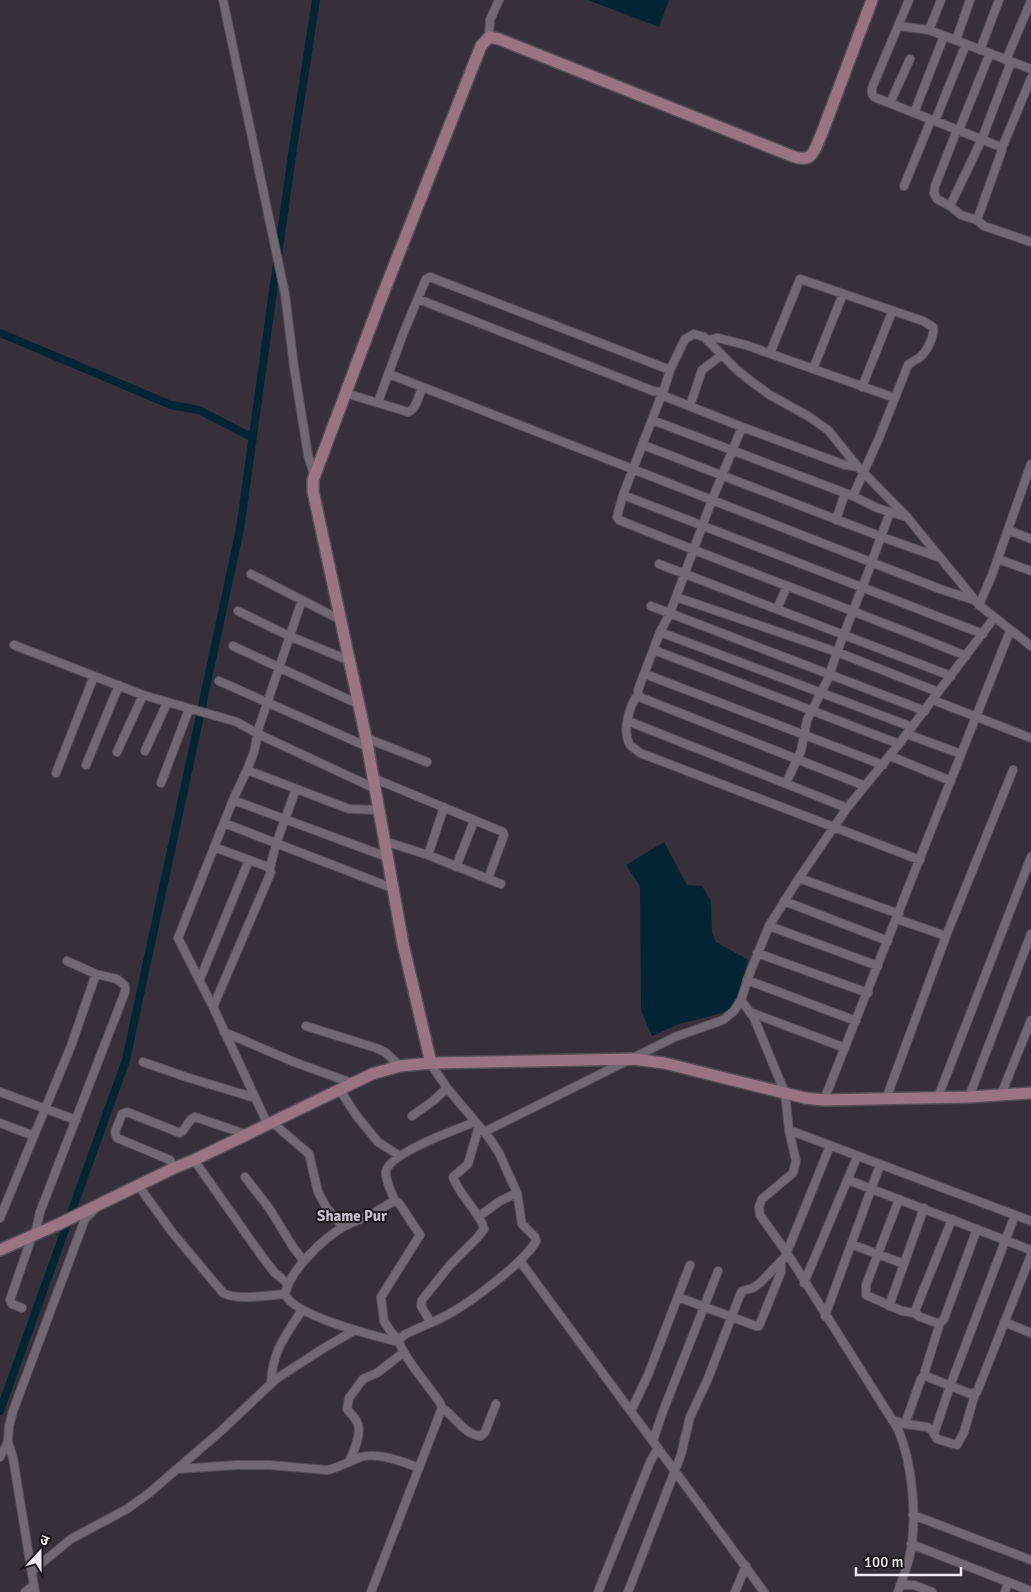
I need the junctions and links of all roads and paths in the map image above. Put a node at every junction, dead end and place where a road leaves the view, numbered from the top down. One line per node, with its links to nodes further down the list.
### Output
1 (222, 0): 54 (street)
2 (499, 0): 12 (street)
3 (872, 0): 12 (street)
4 (909, 0): 9 (street)
5 (941, 0): 10 (street)
6 (970, 0): 13 (street)
7 (999, 0): 15 (street)
8 (1031, 1): 18 (street)
9 (898, 26): 10 (street); 21 (street)
10 (929, 30): 11 (street)
11 (944, 36): 13 (street); 22 (street)
12 (489, 37): 42 (street)
13 (956, 40): 14 (street)
14 (966, 44): 15 (street); 23 (street)
15 (980, 50): 16 (street)
16 (990, 53): 18 (street); 24 (street)
17 (910, 59): 21 (street)
18 (1008, 61): 19 (street); 25 (street)
19 (1031, 69)
20 (1031, 78): 26 (street)
21 (890, 104): 22 (street)
22 (914, 113): 23 (street)
23 (933, 120): 24 (street); 27 (street)
24 (958, 130): 25 (street); 28 (street)
25 (982, 139): 26 (street); 28 (street)
26 (1002, 148): 29 (street)
27 (904, 186)
28 (950, 206): 29 (street)
29 (977, 220): 30 (street)
30 (1031, 242)
31 (843, 294): 33 (street); 35 (street); 37 (street)
32 (418, 299): 38 (street); 39 (street); 43 (street)
33 (892, 312): 41 (street); 44 (street)
34 (708, 340): 35 (street); 36 (street); 38 (street)
35 (770, 353): 37 (street)
36 (722, 355): 46 (street); 53 (street)
37 (813, 369): 41 (street)
38 (670, 370): 43 (street)
39 (389, 374): 40 (street); 45 (street)
40 (422, 387): 45 (street); 51 (street)
41 (862, 387): 44 (street)
42 (345, 393): 45 (street); 54 (street)
43 (662, 394): 46 (street); 47 (street)
44 (895, 398): 53 (street)
45 (378, 402)
46 (690, 406): 48 (street)
47 (652, 420): 49 (street); 50 (street)
48 (742, 427): 50 (street); 53 (street)
49 (643, 445): 51 (street); 55 (street)
50 (732, 451): 55 (street); 56 (street)
51 (633, 468): 57 (street); 58 (street)
52 (1030, 469): 63 (street)
53 (860, 470): 56 (street); 60 (street)
54 (314, 475): 85 (street)
55 (721, 477): 58 (street); 61 (street)
56 (849, 494): 59 (street); 61 (street)
57 (623, 495): 62 (street); 66 (street)
58 (712, 500): 62 (street); 69 (street)
59 (890, 512): 60 (street); 64 (street)
60 (908, 517): 67 (street)
61 (836, 520): 64 (street)
62 (702, 527): 66 (street); 75 (street)
63 (1008, 530): 65 (street); 68 (street)
64 (882, 537): 67 (street); 69 (street)
65 (1031, 539)
66 (694, 550): 73 (street); 74 (street)
67 (938, 556): 78 (street)
68 (998, 559): 71 (street); 78 (street)
69 (873, 561): 75 (street); 78 (street)
70 (659, 564): 73 (street)
71 (1031, 571)
72 (252, 574): 77 (street)
73 (685, 574): 76 (street); 80 (street)
74 (787, 586): 80 (street); 81 (street)
75 (863, 587): 81 (street); 89 (street)
76 (676, 596): 83 (street); 95 (street)
77 (302, 600): 85 (street); 90 (street)
78 (977, 603): 84 (street)
79 (651, 606): 83 (street)
80 (778, 609): 88 (street)
81 (854, 610): 88 (street); 96 (street)
82 (238, 611): 90 (street)
83 (670, 614): 86 (street); 100 (street)
84 (994, 618): 87 (street); 89 (street)
85 (341, 620): 97 (street)
86 (660, 632): 94 (street); 105 (street)
87 (1010, 632): 93 (street); 116 (street)
88 (844, 634): 95 (street); 102 (street)
89 (983, 634): 96 (street)
90 (290, 636): 97 (street); 98 (street)
91 (14, 645): 101 (street)
92 (233, 646): 98 (street)
93 (1031, 646)
94 (654, 650): 99 (street); 114 (street)
95 (837, 652): 100 (street); 106 (street)
96 (966, 656): 102 (street)
97 (348, 660): 112 (street)
98 (279, 668): 111 (street); 112 (street)
99 (645, 674): 108 (street); 120 (street)
100 (830, 674): 105 (street); 115 (street)
101 (94, 676): 104 (street); 135 (street)
102 (951, 676): 106 (street)
103 (218, 681): 111 (street)
104 (119, 685): 107 (street); 132 (street)
105 (821, 692): 114 (street); 118 (street)
106 (938, 692): 109 (street)
107 (143, 695): 110 (street); 126 (street)
108 (638, 695): 117 (street); 129 (street)
109 (933, 700): 115 (street); 116 (street)
110 (168, 703): 113 (street); 125 (street)
111 (267, 703): 119 (street); 123 (street)
112 (358, 704): 123 (street)
113 (189, 709): 119 (street); 137 (street)
114 (811, 711): 120 (street); 124 (street)
115 (925, 711): 118 (street)
116 (977, 717): 122 (street); 127 (street)
117 (628, 721): 139 (street); 149 (street)
118 (912, 727): 121 (street)
119 (258, 734): 133 (street); 138 (street)
120 (804, 734): 129 (street); 131 (street)
121 (907, 734): 124 (street); 127 (street)
122 (1031, 738)
123 (367, 742): 130 (street); 138 (street)
124 (899, 744): 128 (street)
125 (145, 751)
126 (117, 752)
127 (961, 754): 136 (street)
128 (890, 756): 131 (street); 136 (street)
129 (797, 759): 139 (street); 140 (street)
130 (428, 762)
131 (883, 764): 140 (street)
132 (86, 765)
133 (247, 770): 141 (street); 142 (street)
134 (1013, 770): 168 (street)
135 (56, 773)
136 (951, 781): 156 (street)
137 (161, 783)
138 (374, 783): 143 (street); 145 (street)
139 (786, 783): 144 (street)
140 (864, 786): 144 (street)
141 (296, 789): 145 (street); 146 (street)
142 (233, 800): 146 (street); 148 (street)
143 (444, 807): 147 (street); 153 (street)
144 (847, 808): 149 (street)
145 (378, 810): 150 (street)
146 (285, 820): 151 (street); 154 (street)
147 (474, 821): 158 (street); 161 (street)
148 (224, 823): 151 (street); 152 (street)
149 (833, 828): 156 (street); 160 (street)
150 (384, 841): 153 (street); 154 (street)
151 (276, 844): 159 (street); 163 (street)
152 (214, 847): 155 (street); 174 (street)
153 (428, 856): 158 (street)
154 (387, 857): 163 (street)
155 (249, 860): 159 (street); 174 (street)
156 (920, 860): 165 (street)
157 (1030, 862): 196 (street)
158 (456, 867): 161 (street)
159 (270, 868): 178 (street)
160 (799, 878): 164 (street); 165 (street)
161 (488, 879): 162 (street)
162 (501, 884)
163 (392, 888): 187 (street)
164 (784, 901): 166 (street); 169 (street)
165 (898, 917): 168 (street); 169 (street)
166 (769, 926): 170 (street); 172 (street)
167 (1031, 934): 197 (street)
168 (946, 936): 199 (street)
169 (888, 941): 172 (street)
170 (758, 953): 175 (street); 176 (street)
171 (67, 961): 173 (street)
172 (878, 966): 176 (street)
173 (96, 974): 201 (street); 203 (street)
174 (200, 979): 178 (street)
175 (747, 980): 177 (street); 181 (street)
176 (868, 992): 181 (street)
177 (741, 1000): 179 (street); 185 (street)
178 (213, 1007): 183 (street)
179 (750, 1012): 184 (street); 193 (street)
180 (1031, 1020): 195 (street)
181 (856, 1021): 184 (street)
182 (306, 1026): 188 (street)
183 (224, 1032): 189 (street); 198 (street)
184 (845, 1048): 200 (street)
185 (633, 1059): 187 (street); 193 (street); 206 (street)
186 (143, 1062): 198 (street)
187 (430, 1063): 188 (street); 190 (street)
188 (400, 1066): 189 (street)
189 (352, 1083): 191 (street)
190 (447, 1088): 202 (street); 206 (street)
191 (340, 1090): 205 (street); 211 (street)
192 (0, 1092): 201 (street)
193 (785, 1093): 200 (street); 207 (street)
194 (1031, 1093): 195 (street)
195 (1001, 1095): 197 (street)
196 (938, 1097): 197 (street); 199 (street)
197 (969, 1097)
198 (255, 1098): 205 (street)
199 (886, 1099): 200 (street)
200 (824, 1100)
201 (45, 1109): 203 (street); 209 (street)
202 (412, 1116)
203 (76, 1120): 232 (street)
204 (0, 1122): 209 (street)
205 (270, 1124): 208 (street); 230 (street)
206 (479, 1127): 211 (street); 220 (street); 226 (street)
207 (789, 1130): 210 (street); 237 (street)
208 (248, 1135): 213 (street); 215 (street)
209 (34, 1136): 227 (street)
210 (830, 1146): 212 (street); 237 (street)
211 (400, 1156): 222 (street)
212 (857, 1157): 214 (street); 217 (street)
213 (194, 1160): 215 (street); 247 (street)
214 (880, 1165): 219 (street); 225 (street)
215 (174, 1168): 218 (street)
216 (245, 1177): 241 (street)
217 (848, 1180): 219 (street); 246 (street)
218 (138, 1185): 223 (street); 248 (street)
219 (871, 1188): 221 (street); 234 (street)
220 (517, 1193): 226 (street); 240 (street)
221 (899, 1199): 224 (street); 238 (street)
222 (395, 1201): 230 (street); 262 (street)
223 (101, 1203): 232 (street); 274 (street)
224 (924, 1208): 228 (street); 243 (street)
225 (1015, 1215): 229 (street); 233 (street)
226 (478, 1217): 258 (street)
227 (0, 1218)
228 (952, 1219): 231 (street); 254 (street)
229 (1031, 1221)
230 (343, 1228): 241 (street)
231 (977, 1229): 233 (street); 259 (street)
232 (34, 1235): 235 (street); 252 (street)
233 (1006, 1240): 236 (street); 266 (street)
234 (851, 1244): 238 (street); 256 (street)
235 (0, 1250)
236 (1031, 1250)
237 (787, 1253): 242 (street); 246 (street)
238 (878, 1254): 243 (street); 251 (street)
239 (1031, 1255): 257 (street)
240 (520, 1260): 258 (street); 270 (street)
241 (304, 1261): 247 (street)
242 (781, 1262): 255 (street); 255 (street)
243 (904, 1264): 251 (street)
244 (690, 1265): 249 (street)
245 (718, 1271): 250 (street)
246 (804, 1283): 256 (street)
247 (288, 1284): 248 (street)
248 (285, 1294): 253 (street)
249 (678, 1297): 250 (street); 270 (street)
250 (704, 1306): 255 (street); 275 (street)
251 (889, 1306): 254 (street)
252 (22, 1308)
253 (302, 1310): 260 (street); 265 (street)
254 (915, 1313): 259 (street)
255 (732, 1316): 280 (street)
256 (825, 1316): 271 (street)
257 (1004, 1322): 261 (street); 267 (street)
258 (431, 1323): 262 (street)
259 (938, 1325): 264 (street)
260 (355, 1330): 262 (street); 265 (street)
261 (1031, 1333)
262 (399, 1341): 263 (street)
263 (404, 1352): 269 (street); 277 (street)
264 (925, 1374): 266 (street); 272 (street)
265 (271, 1383): 279 (street)
266 (950, 1386): 267 (street); 273 (street)
267 (975, 1394): 273 (street)
268 (496, 1404): 269 (street)
269 (442, 1408): 278 (street)
270 (631, 1411): 275 (street)
271 (892, 1420): 272 (street); 281 (street)
272 (905, 1424): 273 (street)
273 (934, 1434)
274 (8, 1442): 276 (street); 285 (street)
275 (656, 1444): 280 (street); 292 (street)
276 (0, 1457)
277 (349, 1462): 278 (street); 279 (street)
278 (419, 1468): 291 (street)
279 (178, 1469): 285 (street)
280 (675, 1469): 284 (street); 293 (street)
281 (913, 1515): 282 (street); 283 (street)
282 (912, 1544): 286 (street); 288 (street)
283 (1031, 1560)
284 (746, 1566): 294 (street); 295 (street)
285 (32, 1571): 287 (street)
286 (1008, 1582): 289 (street); 297 (street)
287 (34, 1588): 290 (street)
288 (899, 1589): 296 (street)
289 (1031, 1590)
290 (25, 1592)
291 (371, 1592)
292 (598, 1592)
293 (628, 1592)
294 (735, 1592)
295 (764, 1592)
296 (932, 1592)
297 (1005, 1592)

